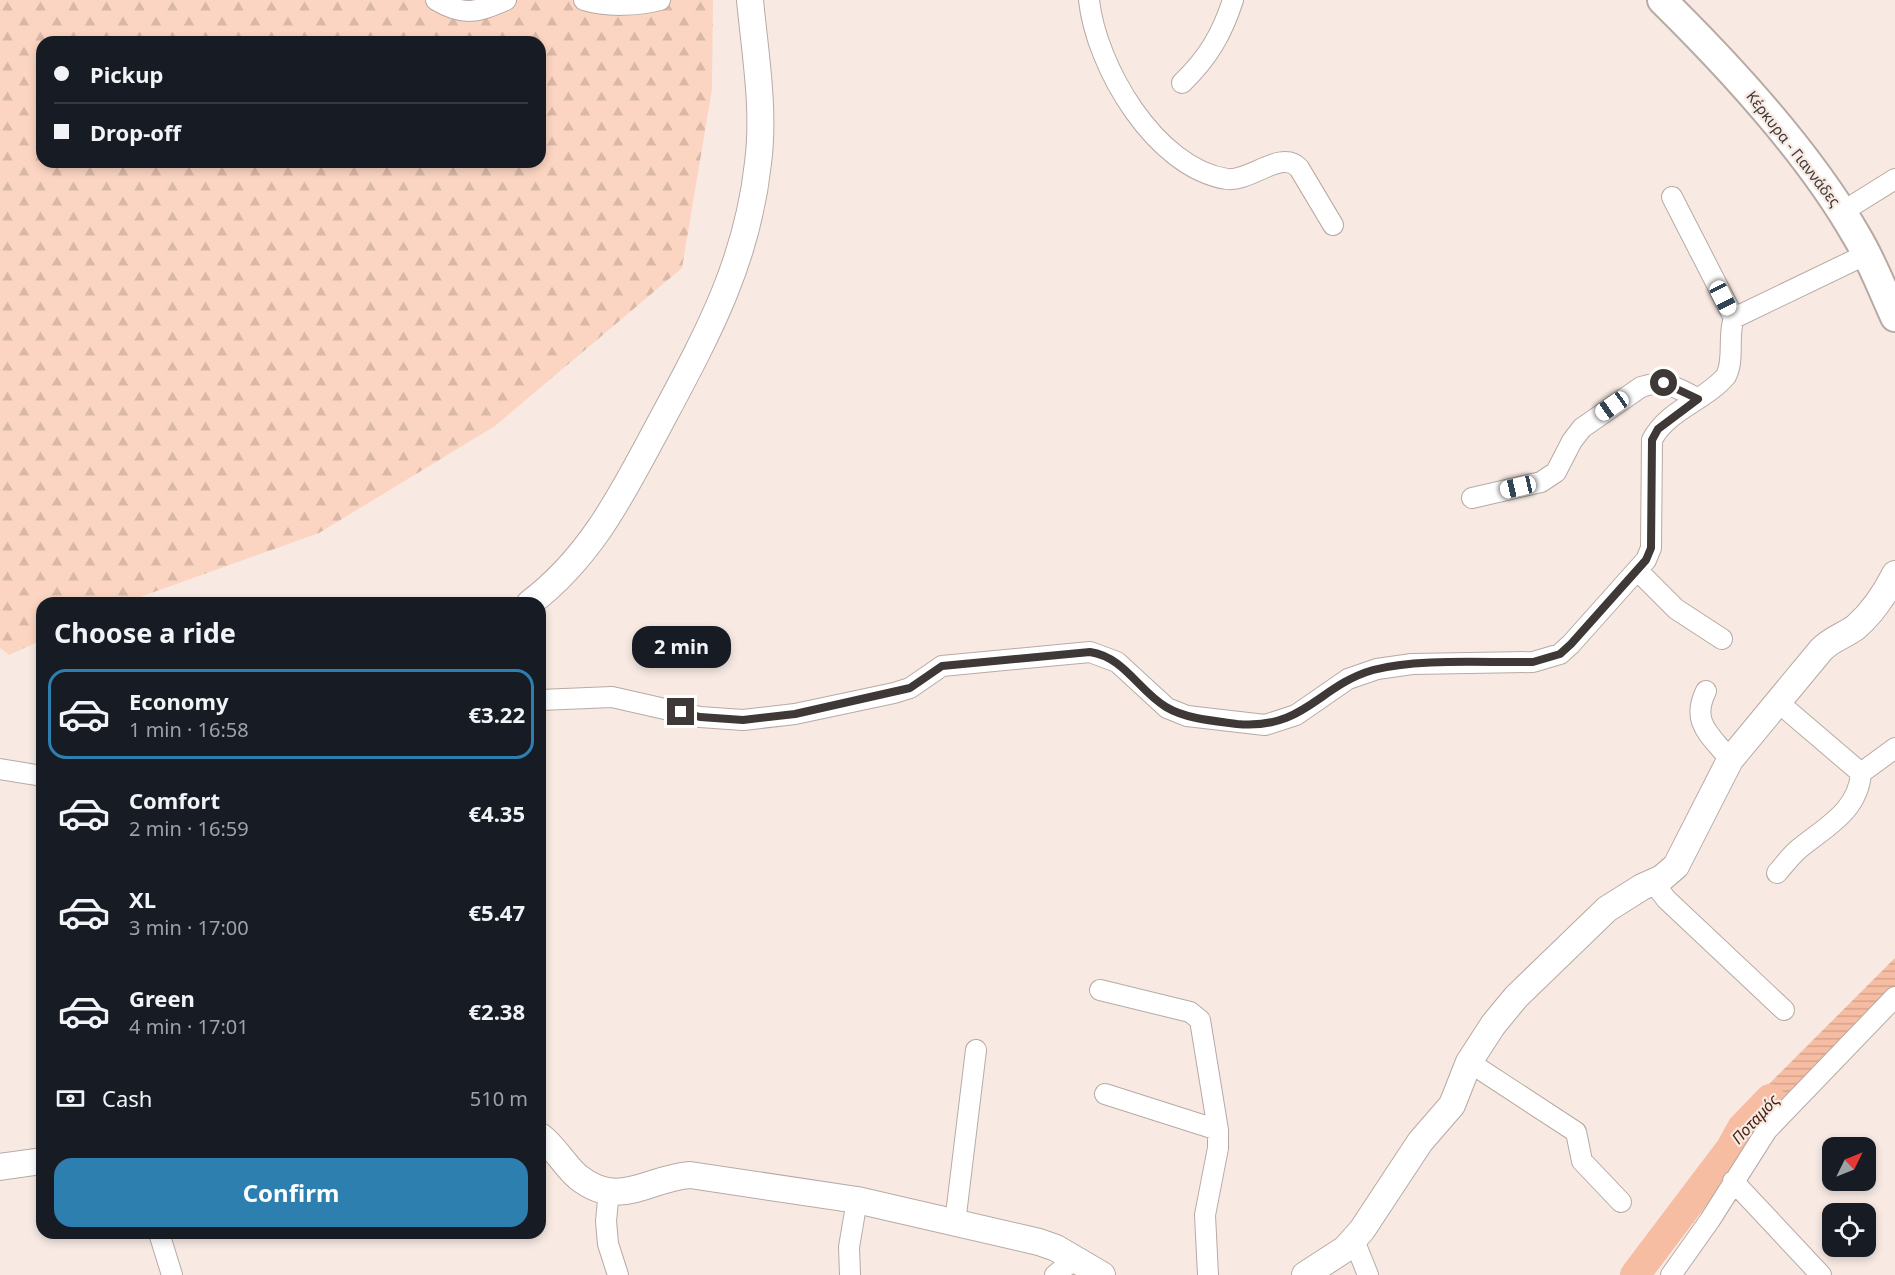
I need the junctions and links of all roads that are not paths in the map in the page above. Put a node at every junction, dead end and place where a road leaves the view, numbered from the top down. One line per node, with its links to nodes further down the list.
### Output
1 (436, 0): 2 (street)
2 (506, 0)
3 (584, 0): 4 (street)
4 (660, 0)
5 (750, 0): 21 (street)
6 (1089, 0): 13 (street)
7 (1233, 0): 9 (street)
8 (1662, 0): 12 (main road, Κέρκυρα - Γιαννάδες)
9 (1182, 83)
10 (1895, 179): 12 (street)
11 (1672, 197): 16 (street)
12 (1842, 212): 14 (main road, Κέρκυρα - Γιαννάδες)
13 (1333, 225)
14 (1867, 254): 15 (main road, Κέρκυρα - Γιαννάδες); 16 (street)
15 (1895, 317)
16 (1734, 318): 17 (street)
17 (1698, 399): 18 (street); 19 (street)
18 (1472, 498)
19 (1637, 570): 22 (street); 24 (street)
20 (1892, 585): 25 (street)
21 (536, 597)
22 (1722, 639)
23 (1706, 691): 27 (street)
24 (546, 700)
25 (1778, 702): 27 (street); 29 (street)
26 (1895, 748): 29 (street)
27 (1730, 760): 32 (street)
28 (0, 769): 30 (street)
29 (1861, 773): 31 (street)
30 (36, 775)
31 (1777, 873)
32 (1654, 883): 35 (street); 37 (street)
33 (1100, 990): 39 (street)
34 (1895, 997): 43 (street)
35 (1784, 1010)
36 (976, 1050): 47 (street)
37 (1469, 1062): 46 (street); 49 (street)
38 (1105, 1094): 39 (street)
39 (1218, 1130): 56 (street)
40 (546, 1142): 44 (street)
41 (36, 1162): 42 (street)
42 (0, 1167)
43 (1734, 1181): 59 (street); 60 (street)
44 (609, 1190): 45 (street); 52 (street)
45 (857, 1200): 47 (street); 53 (street)
46 (1621, 1202)
47 (955, 1223): 50 (street)
48 (161, 1239): 51 (street)
49 (1354, 1240): 57 (street); 58 (street)
50 (1075, 1259): 54 (street); 55 (street)
51 (172, 1275)
52 (618, 1275)
53 (850, 1275)
54 (1055, 1275)
55 (1102, 1275)
56 (1208, 1275)
57 (1305, 1275)
58 (1368, 1275)
59 (1671, 1275)
60 (1821, 1275)

